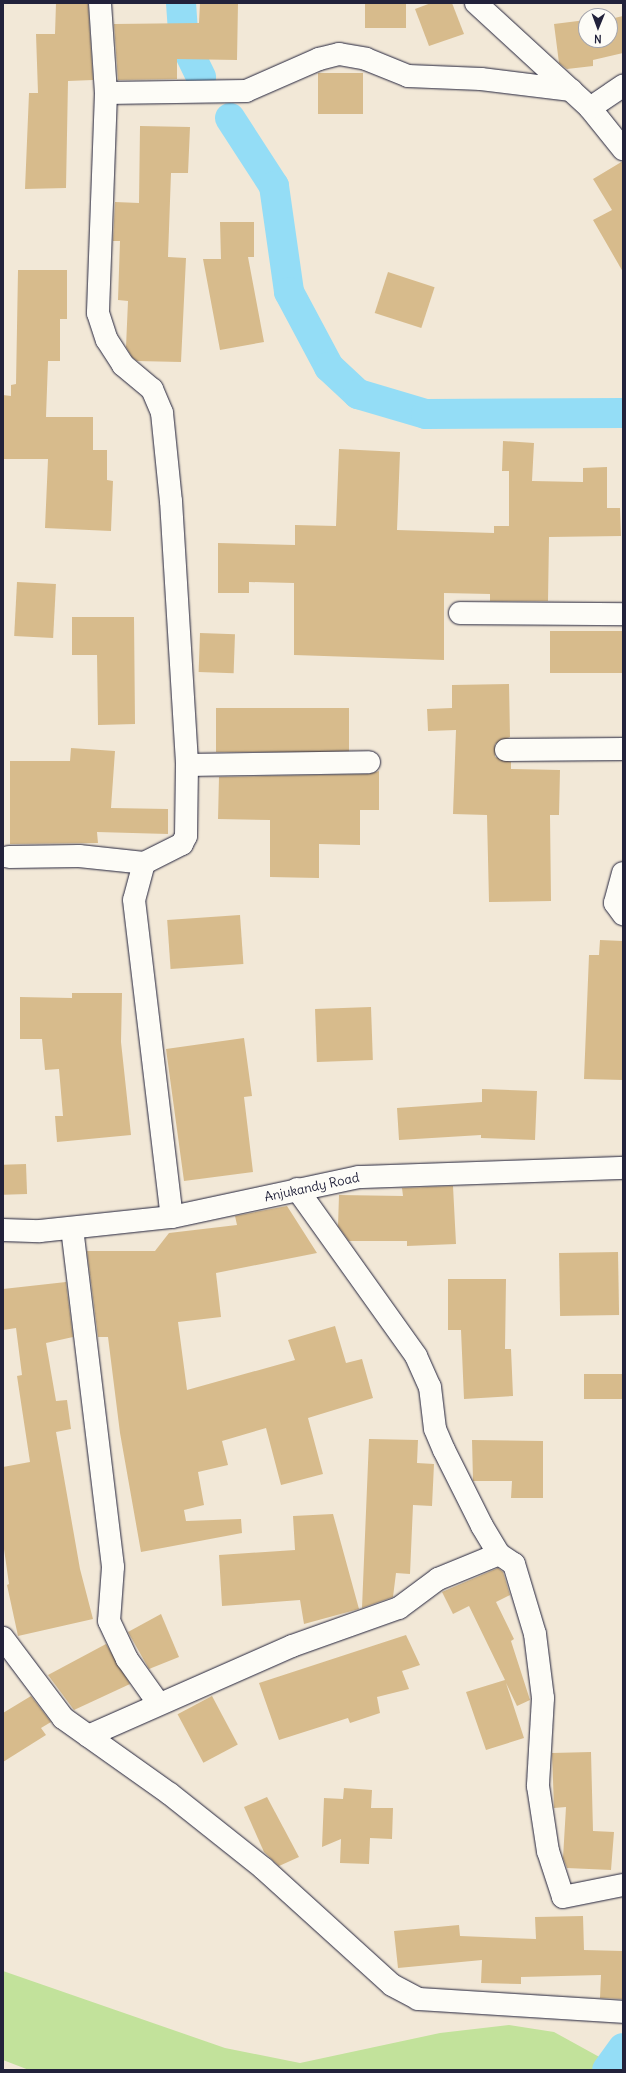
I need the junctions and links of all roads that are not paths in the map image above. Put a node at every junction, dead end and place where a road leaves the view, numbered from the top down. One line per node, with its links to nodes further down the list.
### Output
1 (100, 3): 5 (street)
2 (476, 3): 4 (street)
3 (623, 86): 6 (street)
4 (571, 90): 5 (street); 6 (street)
5 (106, 93): 13 (street)
6 (590, 108): 7 (street)
7 (623, 149)
8 (460, 613): 9 (street)
9 (623, 614)
10 (623, 749): 11 (street)
11 (506, 750)
12 (369, 762): 13 (street)
13 (188, 765): 15 (street)
14 (9, 856): 15 (street)
15 (144, 863): 20 (street)
16 (623, 873): 17 (street)
17 (623, 914)
18 (623, 1168): 19 (street, Anjukandy Road)
19 (297, 1189): 20 (street, Anjukandy Road); 23 (street)
20 (172, 1217): 21 (street, Anjukandy Road)
21 (72, 1228): 22 (street, Anjukandy Road); 25 (street)
22 (3, 1230)
23 (500, 1554): 25 (street); 27 (street)
24 (3, 1638): 26 (street)
25 (159, 1704): 26 (street)
26 (88, 1736): 28 (street)
27 (623, 1885)
28 (623, 2012)

